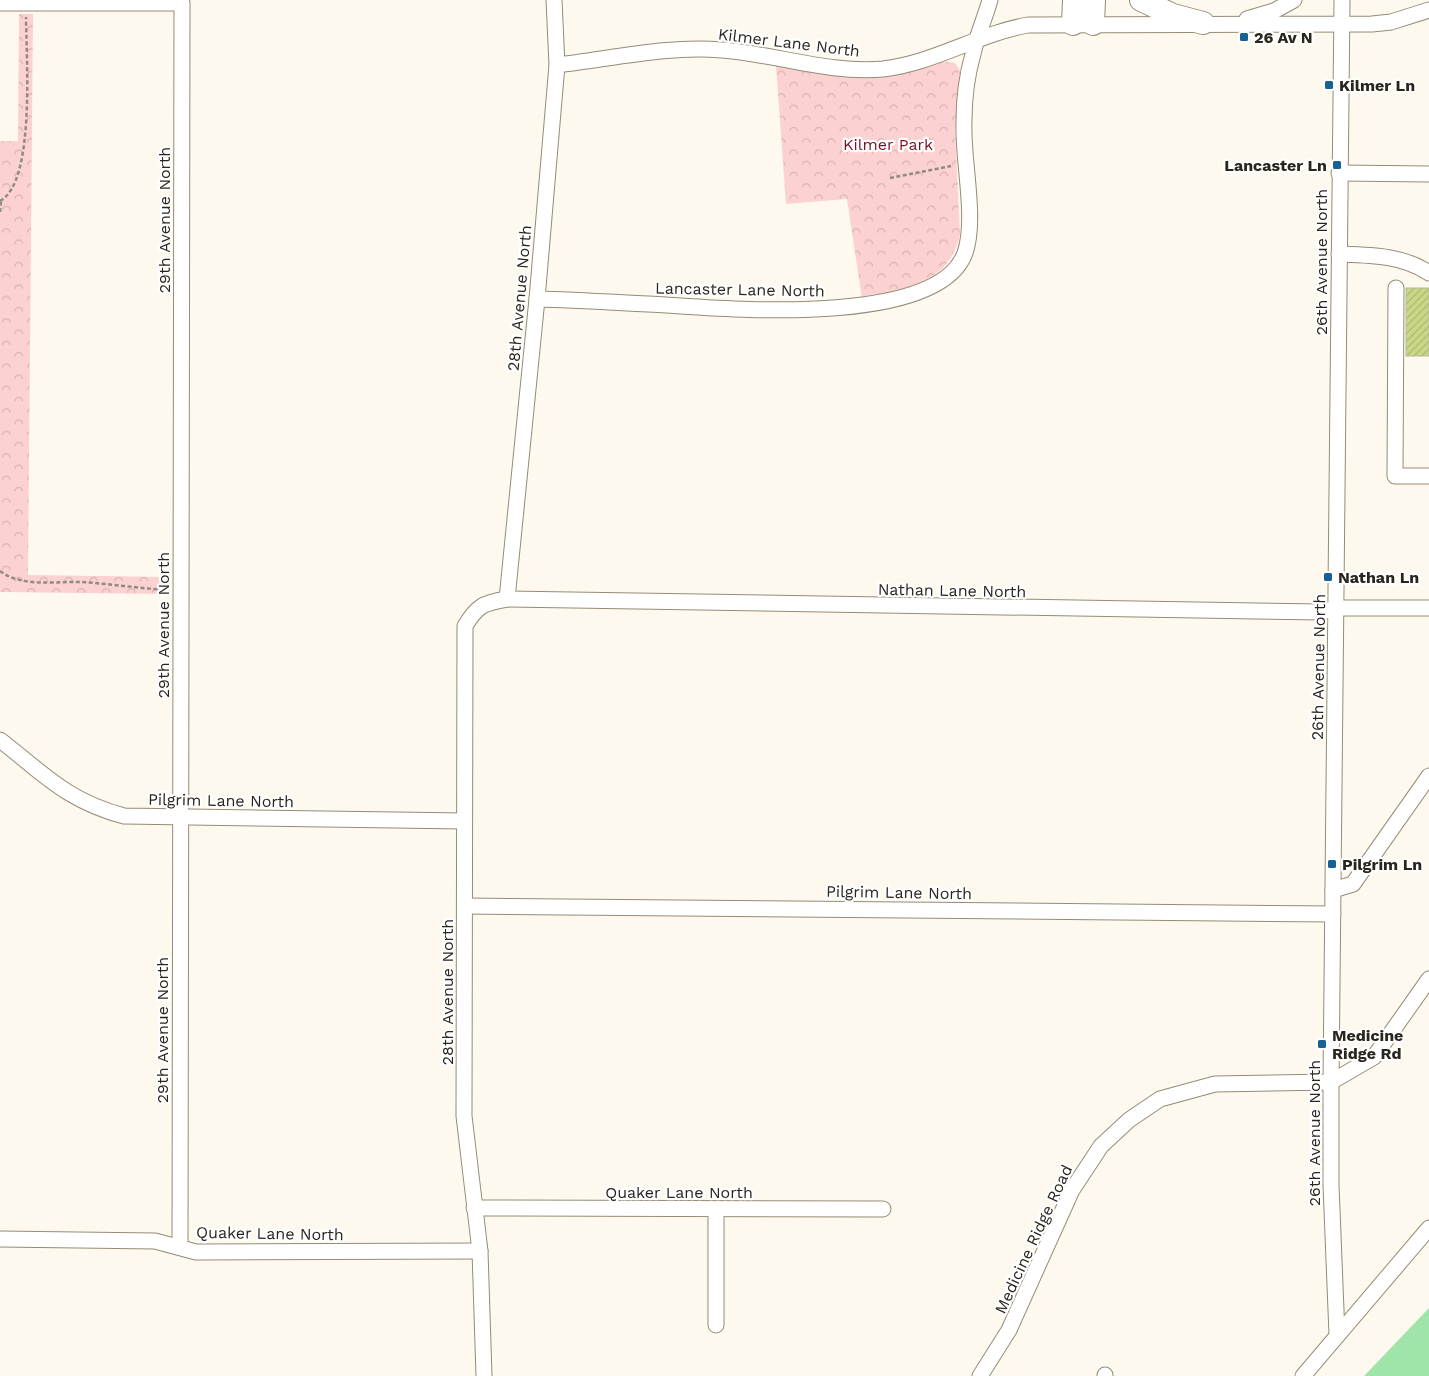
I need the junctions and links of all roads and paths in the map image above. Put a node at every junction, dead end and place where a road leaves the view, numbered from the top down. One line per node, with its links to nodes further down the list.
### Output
1 (554, 0): 17 (street, 28th Avenue North)
2 (990, 0): 16 (street)
3 (1074, 0): 12 (highway)
4 (1094, 0): 12 (highway)
5 (1141, 0): 13 (highway)
6 (1294, 0): 14 (street)
7 (1342, 0): 15 (street, 26th Avenue North)
8 (51, 1): 10 (street); 30 (street, 29th Avenue North)
9 (0, 3): 10 (street)
10 (26, 3): 22 (path)
11 (1429, 10): 15 (street, Kilmer Lane North)
12 (1083, 24): 13 (street, Kilmer Lane North); 16 (street, Kilmer Lane North)
13 (1203, 24): 14 (street, Kilmer Lane North)
14 (1230, 24): 15 (street, Kilmer Lane North)
15 (1342, 24): 19 (street, 26th Avenue North)
16 (977, 38): 17 (street, Kilmer Lane North); 18 (street)
17 (557, 65): 27 (street, 28th Avenue North)
18 (965, 165): 21 (path); 27 (street, Lancaster Lane North)
19 (1339, 173): 20 (street); 24 (street, 26th Avenue North)
20 (1429, 174)
21 (890, 178)
22 (1, 201): 23 (path)
23 (0, 212)
24 (1339, 254): 25 (street); 32 (street, 26th Avenue North)
25 (1429, 273)
26 (1396, 288): 28 (street)
27 (537, 300): 31 (street, 28th Avenue North)
28 (1429, 476)
29 (0, 571): 30 (path)
30 (180, 590): 37 (street, 29th Avenue North)
31 (507, 599): 32 (street, Nathan Lane North); 34 (street, Nathan Lane North)
32 (1336, 608): 33 (street, Nathan Lane North); 39 (street, 26th Avenue North)
33 (1429, 608)
34 (475, 610): 38 (street, 28th Avenue North)
35 (0, 740): 37 (street, Pilgrim Lane North)
36 (1429, 776): 39 (street)
37 (180, 818): 38 (street, Pilgrim Lane North); 49 (street, 29th Avenue North)
38 (464, 821): 40 (street, 28th Avenue North)
39 (1333, 890): 41 (street, 26th Avenue North)
40 (464, 906): 41 (street, Pilgrim Lane North); 44 (street, 28th Avenue North)
41 (1333, 914): 43 (street, 26th Avenue North)
42 (1429, 979): 43 (street, Medicine Ridge Road)
43 (1331, 1082): 52 (street, 26th Avenue North); 54 (street, Medicine Ridge Road)
44 (474, 1208): 46 (street, Quaker Lane North); 50 (street, 28th Avenue North)
45 (883, 1209): 46 (street, Quaker Lane North)
46 (716, 1210): 51 (street)
47 (1429, 1228): 52 (street)
48 (0, 1239): 49 (street, Quaker Lane North)
49 (180, 1248): 50 (street, Quaker Lane North)
50 (480, 1251): 53 (street, 28th Avenue North)
51 (716, 1325)
52 (1337, 1335): 55 (street)
53 (484, 1376)
54 (980, 1376)
55 (1303, 1376)

